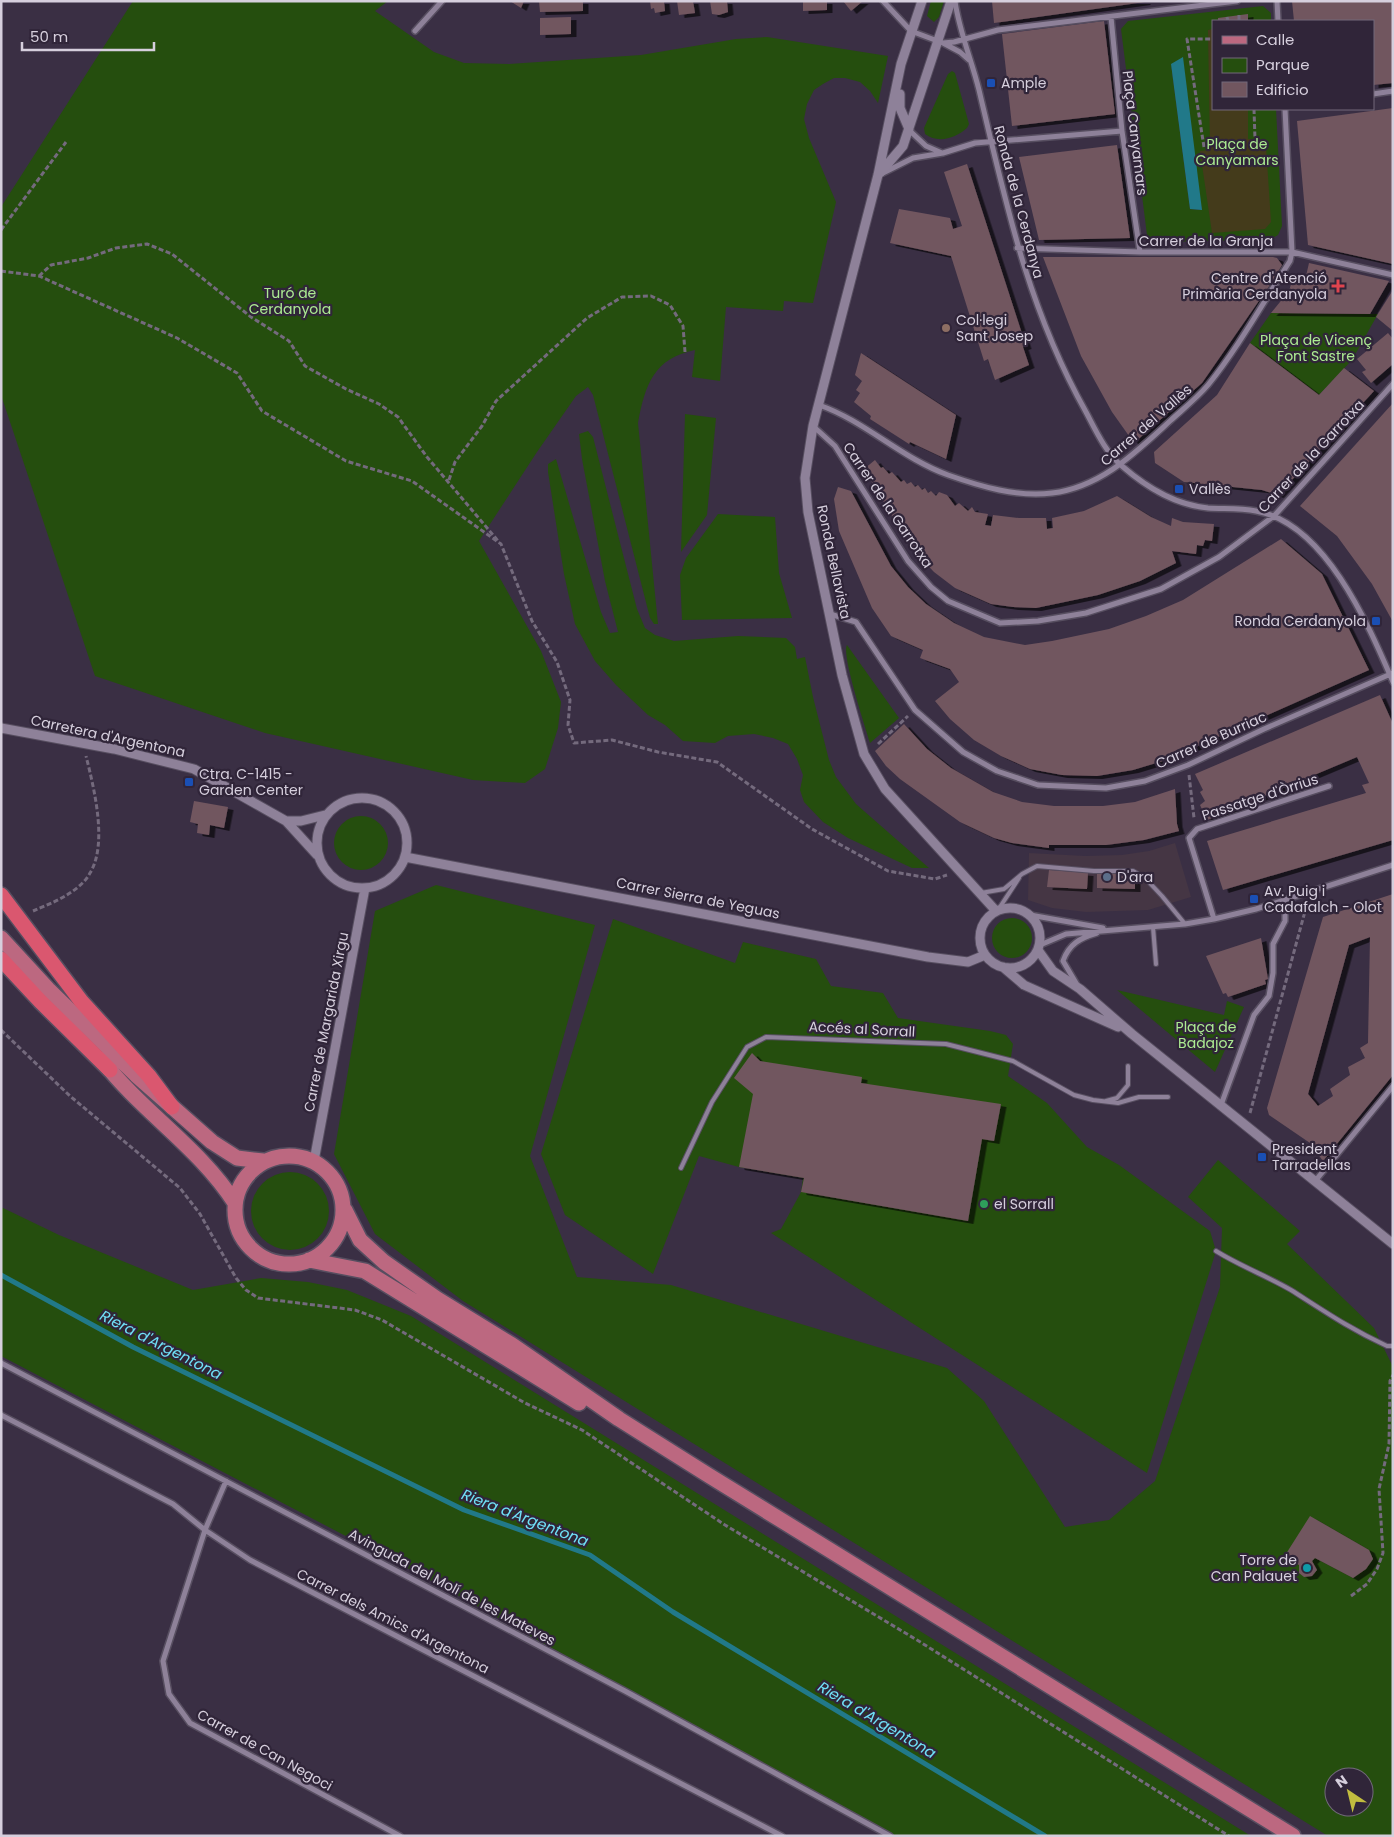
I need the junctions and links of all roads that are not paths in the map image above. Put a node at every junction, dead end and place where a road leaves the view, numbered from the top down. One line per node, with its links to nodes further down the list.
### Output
1 (442, 1): 10 (street)
2 (883, 1): 11 (street)
3 (922, 1): 11 (street, Ronda Bellavista)
4 (951, 1): 13 (street, Ronda Bellavista)
5 (955, 1): 12 (street, Ronda de la Cerdanya)
6 (1237, 1): 8 (street)
7 (1277, 1): 9 (street)
8 (1111, 17): 12 (street); 20 (street, Plaça Canyamars)
9 (1278, 20)
10 (415, 31)
11 (911, 31): 13 (street); 15 (street, Ronda Bellavista)
12 (965, 38): 13 (street); 14 (street, Ronda de la Cerdanya)
13 (940, 42): 14 (street); 19 (street, Ronda Bellavista)
14 (971, 63): 21 (street, Ronda de la Cerdanya)
15 (899, 80): 19 (street, Ronda Bellavista); 23 (street, Ronda Bellavista)
16 (1393, 91): 17 (street)
17 (1374, 94)
18 (1285, 110): 26 (street, Carrer del Vallès)
19 (908, 129): 22 (street); 23 (street, Ronda Bellavista)
20 (1122, 131): 21 (street); 25 (street, Plaça Canyamars)
21 (991, 140): 22 (street); 24 (street, Ronda de la Cerdanya)
22 (943, 153): 23 (street)
23 (878, 176): 29 (street, Ronda Bellavista)
24 (1017, 248): 25 (street, Carrer de la Granja); 31 (street, Ronda de la Cerdanya)
25 (1140, 252): 26 (street, Carrer de la Granja)
26 (1292, 252): 27 (street, Carrer de la Granja); 31 (street, Carrer del Vallès)
27 (1393, 274)
28 (1393, 384): 32 (street, Carrer de la Garrotxa)
29 (818, 405): 30 (street, Ronda Bellavista); 31 (street, Carrer del Vallès)
30 (813, 426): 32 (street, Carrer de la Garrotxa); 33 (street, Ronda Bellavista)
31 (1120, 465): 32 (street, Ronda de la Cerdanya)
32 (1274, 516): 34 (street, Ronda de la Cerdanya)
33 (830, 614): 34 (street, Carrer de Burriac); 45 (street, Ronda Bellavista)
34 (1391, 674): 35 (street, Ronda de la Cerdanya)
35 (1393, 682)
36 (1, 728): 39 (street, Carretera d'Argentona)
37 (1329, 786): 50 (street, Passatge d'Òrrius)
38 (325, 815): 39 (street); 40 (street); 41 (street)
39 (286, 821): 40 (street, Carretera d'Argentona)
40 (317, 854): 44 (street)
41 (405, 857): 44 (street); 56 (street, Carrer Sierra de Yeguas)
42 (1393, 865): 47 (street)
43 (1022, 874): 45 (lane); 48 (lane); 51 (lane)
44 (365, 888): 72 (street, Carrer de Margarida Xirgu)
45 (981, 893): 48 (street, Ronda Bellavista)
46 (1, 895): 70 (highway)
47 (1285, 900): 50 (street); 69 (street)
48 (997, 911): 49 (street); 56 (street)
49 (1030, 915): 53 (street); 55 (street)
50 (1214, 919): 51 (street)
51 (1185, 924): 52 (street)
52 (1153, 927): 53 (street); 58 (lane)
53 (1109, 929): 55 (street); 61 (street)
54 (1, 938): 62 (main road)
55 (1039, 948): 59 (street); 61 (street)
56 (985, 955): 59 (street)
57 (1, 959): 62 (highway)
58 (1156, 964)
59 (1003, 967): 63 (street)
60 (1, 968): 62 (highway)
61 (1080, 989): 63 (street)
62 (44, 995): 65 (highway); 70 (main road)
63 (1132, 1034): 69 (street)
64 (1128, 1066): 68 (lane)
65 (110, 1070): 75 (main road)
66 (1393, 1086): 74 (street)
67 (1168, 1097): 68 (lane, Accés al Sorrall)
68 (1104, 1102): 73 (lane, Accés al Sorrall)
69 (1221, 1105): 74 (street)
70 (172, 1107): 71 (main road)
71 (263, 1161): 72 (main road); 75 (main road)
72 (314, 1161): 76 (main road)
73 (681, 1168)
74 (1316, 1180): 77 (street)
75 (235, 1203): 79 (main road)
76 (345, 1210): 79 (main road); 89 (main road)
77 (1393, 1244)
78 (1216, 1251): 80 (lane)
79 (309, 1260): 88 (main road)
80 (1393, 1346)
81 (1, 1363): 83 (street, Avinguda del Molí de les Mateves)
82 (1, 1415): 84 (street, Carrer dels Amics d'Argentona)
83 (226, 1481): 84 (street, Carrer de Can Negoci); 87 (street, Avinguda del Molí de les Mateves)
84 (205, 1530): 85 (street, Carrer de Can Negoci); 86 (street, Carrer dels Amics d'Argentona)
85 (400, 1836)
86 (782, 1836)
87 (890, 1836)
88 (1277, 1836)
89 (1293, 1836)

